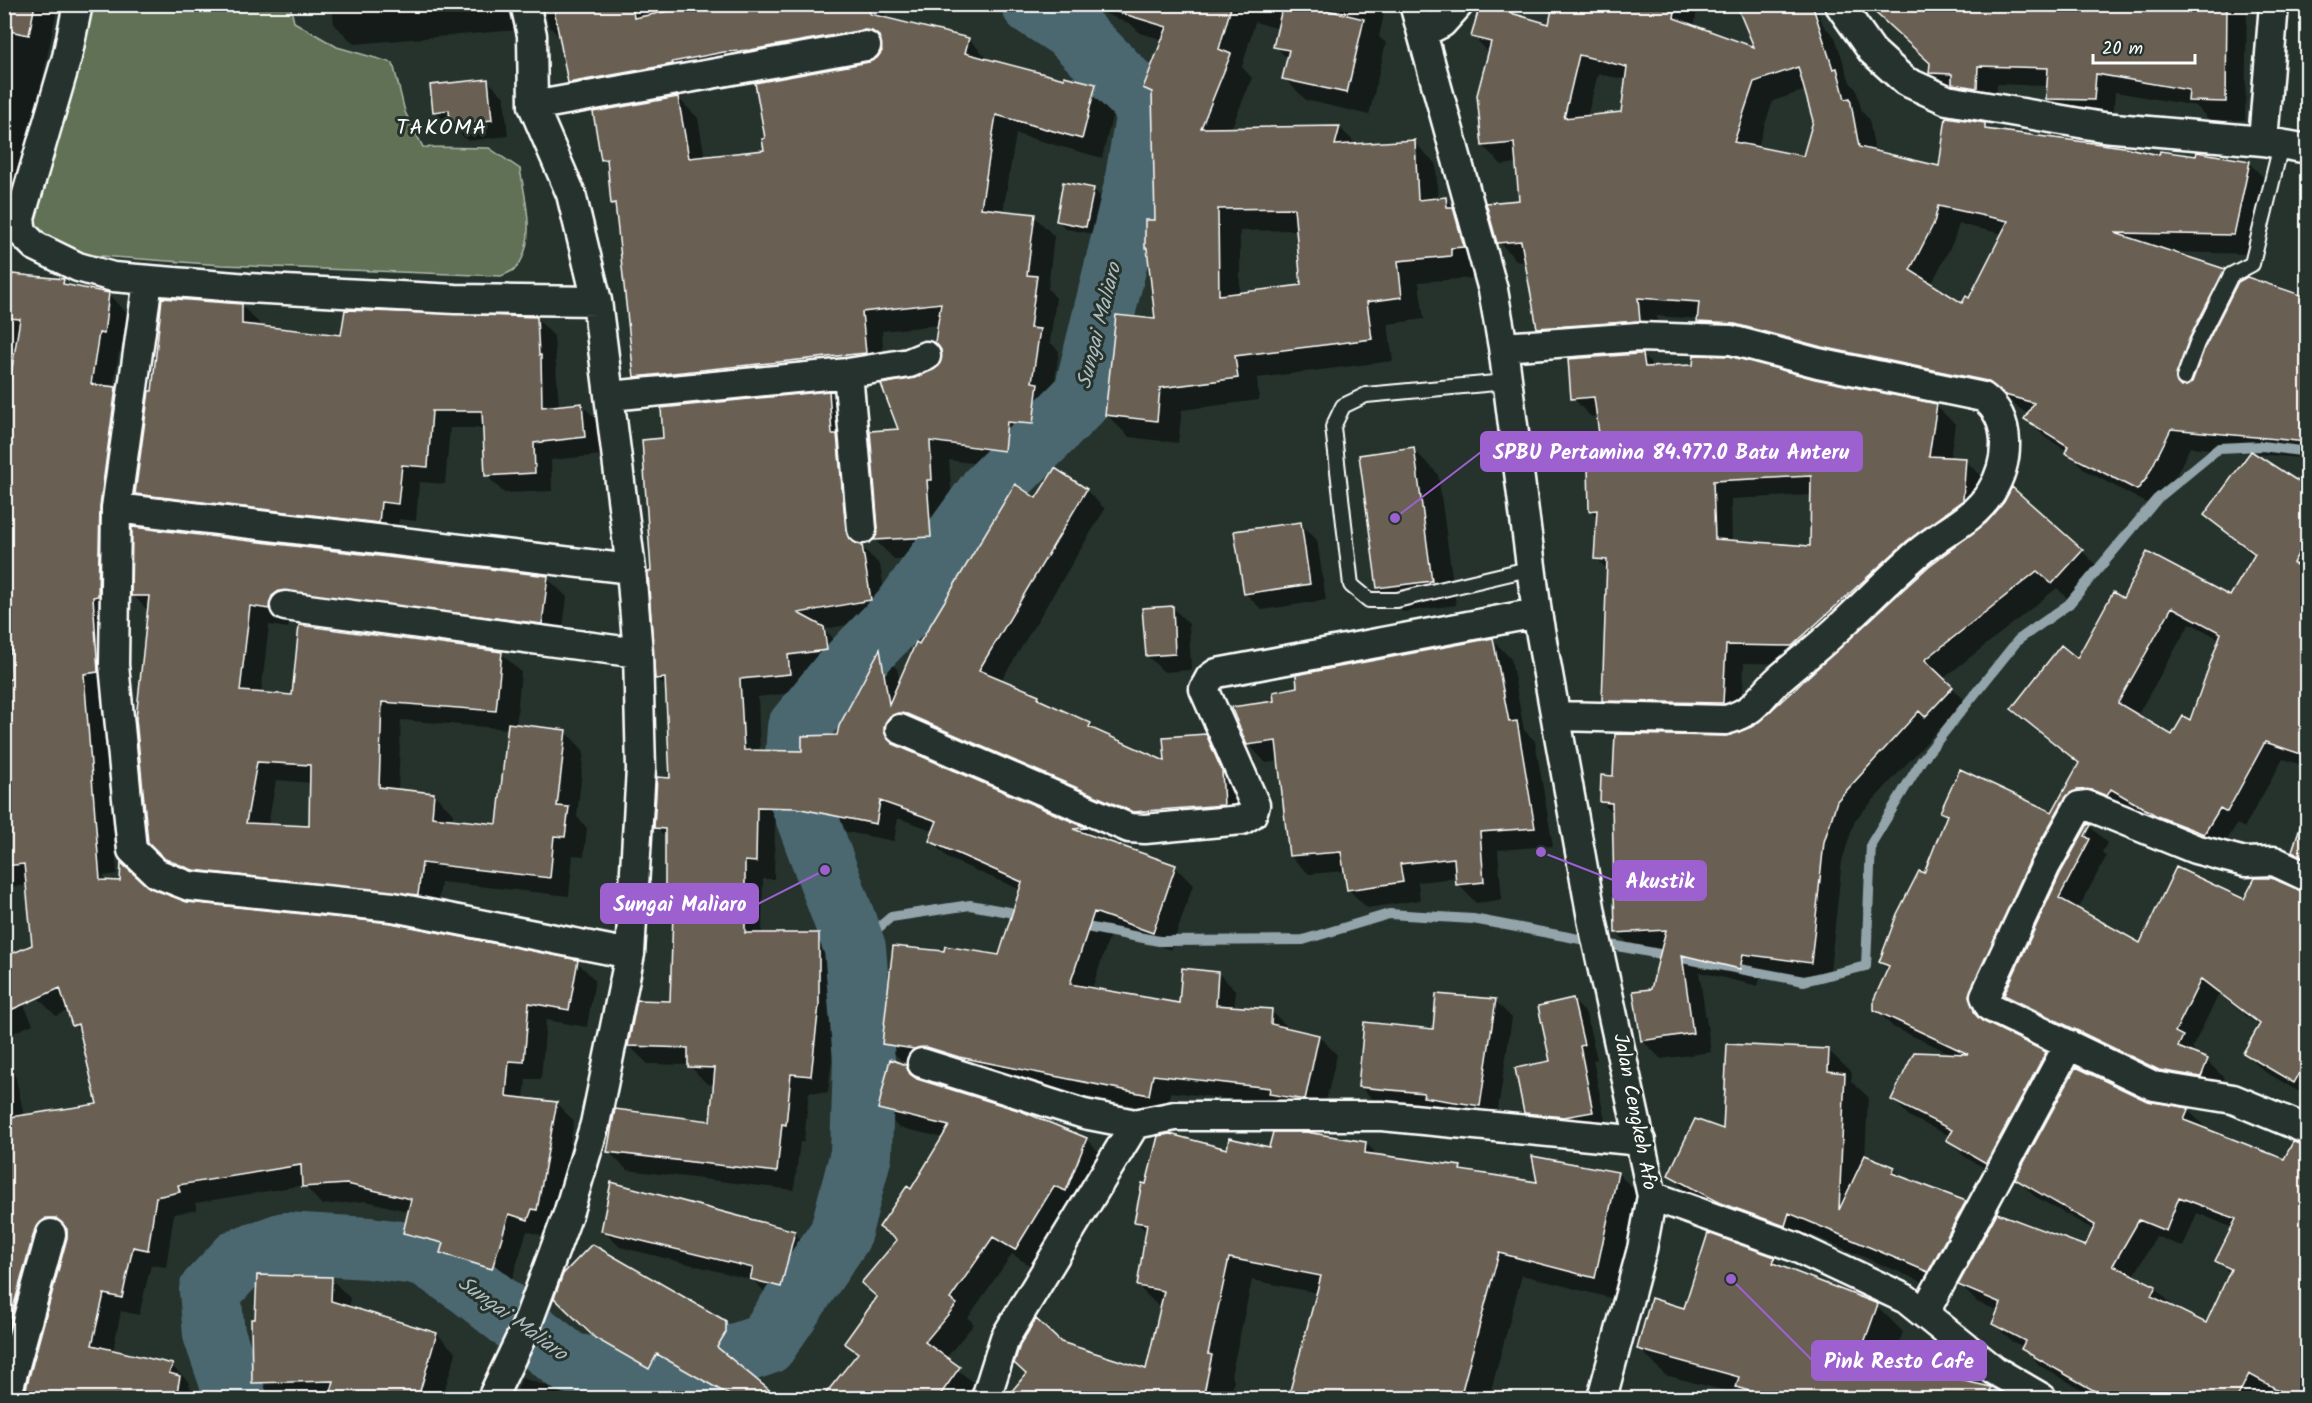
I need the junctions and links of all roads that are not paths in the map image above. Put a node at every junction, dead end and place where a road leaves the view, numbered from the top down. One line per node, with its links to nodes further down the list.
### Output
1 (78, 4): 11 (street)
2 (525, 4): 9 (street)
3 (1414, 4): 7 (street, Jalan Cengkeh Afo)
4 (1460, 4): 7 (street)
5 (1839, 4): 10 (street)
6 (2274, 4): 10 (street)
7 (1422, 33): 13 (street, Jalan Cengkeh Afo)
8 (866, 46): 9 (street)
9 (533, 106): 12 (street)
10 (2284, 145): 16 (lane)
11 (148, 281): 12 (street); 19 (street)
12 (597, 301): 18 (street)
13 (1503, 347): 17 (street, Jalan Cengkeh Afo); 26 (street)
14 (926, 356): 15 (street)
15 (848, 373): 18 (street); 20 (street)
16 (2184, 378)
17 (1506, 382): 21 (street, Jalan Cengkeh Afo); 21 (lane)
18 (610, 396): 22 (street)
19 (116, 508): 22 (street); 29 (street)
20 (862, 529)
21 (1532, 568): 24 (street, Jalan Cengkeh Afo)
22 (631, 569): 25 (street)
23 (285, 606): 25 (street)
24 (1537, 613): 26 (street, Jalan Cengkeh Afo); 27 (street)
25 (638, 653): 29 (street)
26 (1556, 716): 34 (street, Jalan Cengkeh Afo)
27 (900, 729)
28 (2307, 877): 30 (street)
29 (630, 954): 39 (street)
30 (2068, 1046): 33 (street); 37 (street)
31 (922, 1063): 32 (street)
32 (1136, 1124): 34 (street); 40 (street)
33 (2307, 1130)
34 (1641, 1141): 35 (street, Jalan Cengkeh Afo)
35 (1652, 1196): 37 (street); 41 (street, Jalan Cengkeh Afo)
36 (51, 1234): 38 (street)
37 (1924, 1312): 42 (street)
38 (6, 1398)
39 (492, 1398)
40 (986, 1398)
41 (1602, 1398)
42 (2042, 1398)

